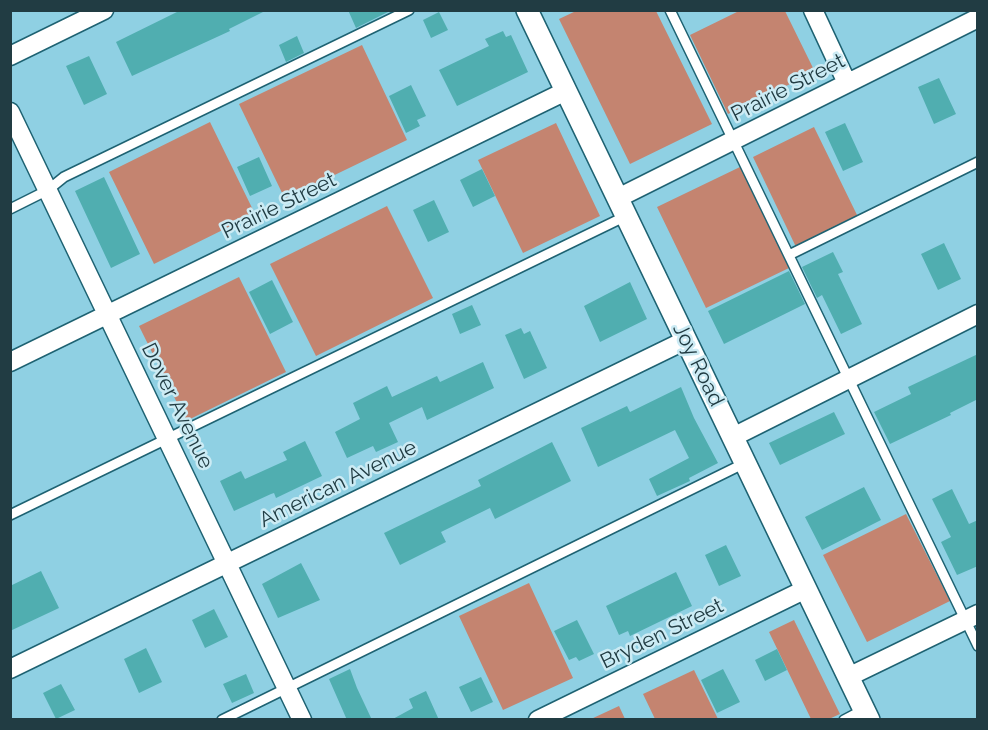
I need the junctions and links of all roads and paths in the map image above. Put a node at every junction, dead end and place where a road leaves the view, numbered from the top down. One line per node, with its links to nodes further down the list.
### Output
1 (104, 10): 7 (street)
2 (409, 10): 13 (lane)
3 (528, 10): 9 (street, Joy Road)
4 (670, 10): 11 (lane)
5 (813, 10): 8 (street)
6 (978, 18): 8 (street, Prairie Street)
7 (10, 56)
8 (848, 83): 11 (street, Prairie Street)
9 (566, 91): 14 (street, Joy Road); 17 (street, Prairie Street)
10 (10, 112): 13 (street, Dover Avenue)
11 (733, 140): 14 (street, Prairie Street); 16 (lane)
12 (978, 162): 16 (lane)
13 (48, 190): 15 (lane); 17 (street, Dover Avenue)
14 (622, 207): 19 (street, Joy Road); 23 (lane)
15 (10, 209)
16 (789, 255): 21 (lane)
17 (108, 314): 20 (street, Prairie Street); 23 (street, Dover Avenue)
18 (978, 314): 21 (street)
19 (686, 340): 22 (street, Joy Road); 26 (street, American Avenue)
20 (10, 362)
21 (848, 379): 22 (street); 28 (lane)
22 (733, 436): 24 (street, Joy Road)
23 (167, 438): 25 (lane); 26 (street, Dover Avenue)
24 (746, 463): 27 (street, Joy Road); 32 (lane)
25 (10, 515)
26 (227, 563): 30 (street, American Avenue); 32 (street, Dover Avenue)
27 (806, 589): 31 (street, Joy Road); 36 (street, Bryden Street)
28 (971, 617): 29 (lane); 31 (street)
29 (978, 646)
30 (10, 669)
31 (848, 677): 33 (street, Joy Road)
32 (287, 688): 34 (lane); 35 (street, Dover Avenue)
33 (866, 715): 37 (lane)
34 (222, 720)
35 (302, 720)
36 (538, 720)
37 (844, 720)

